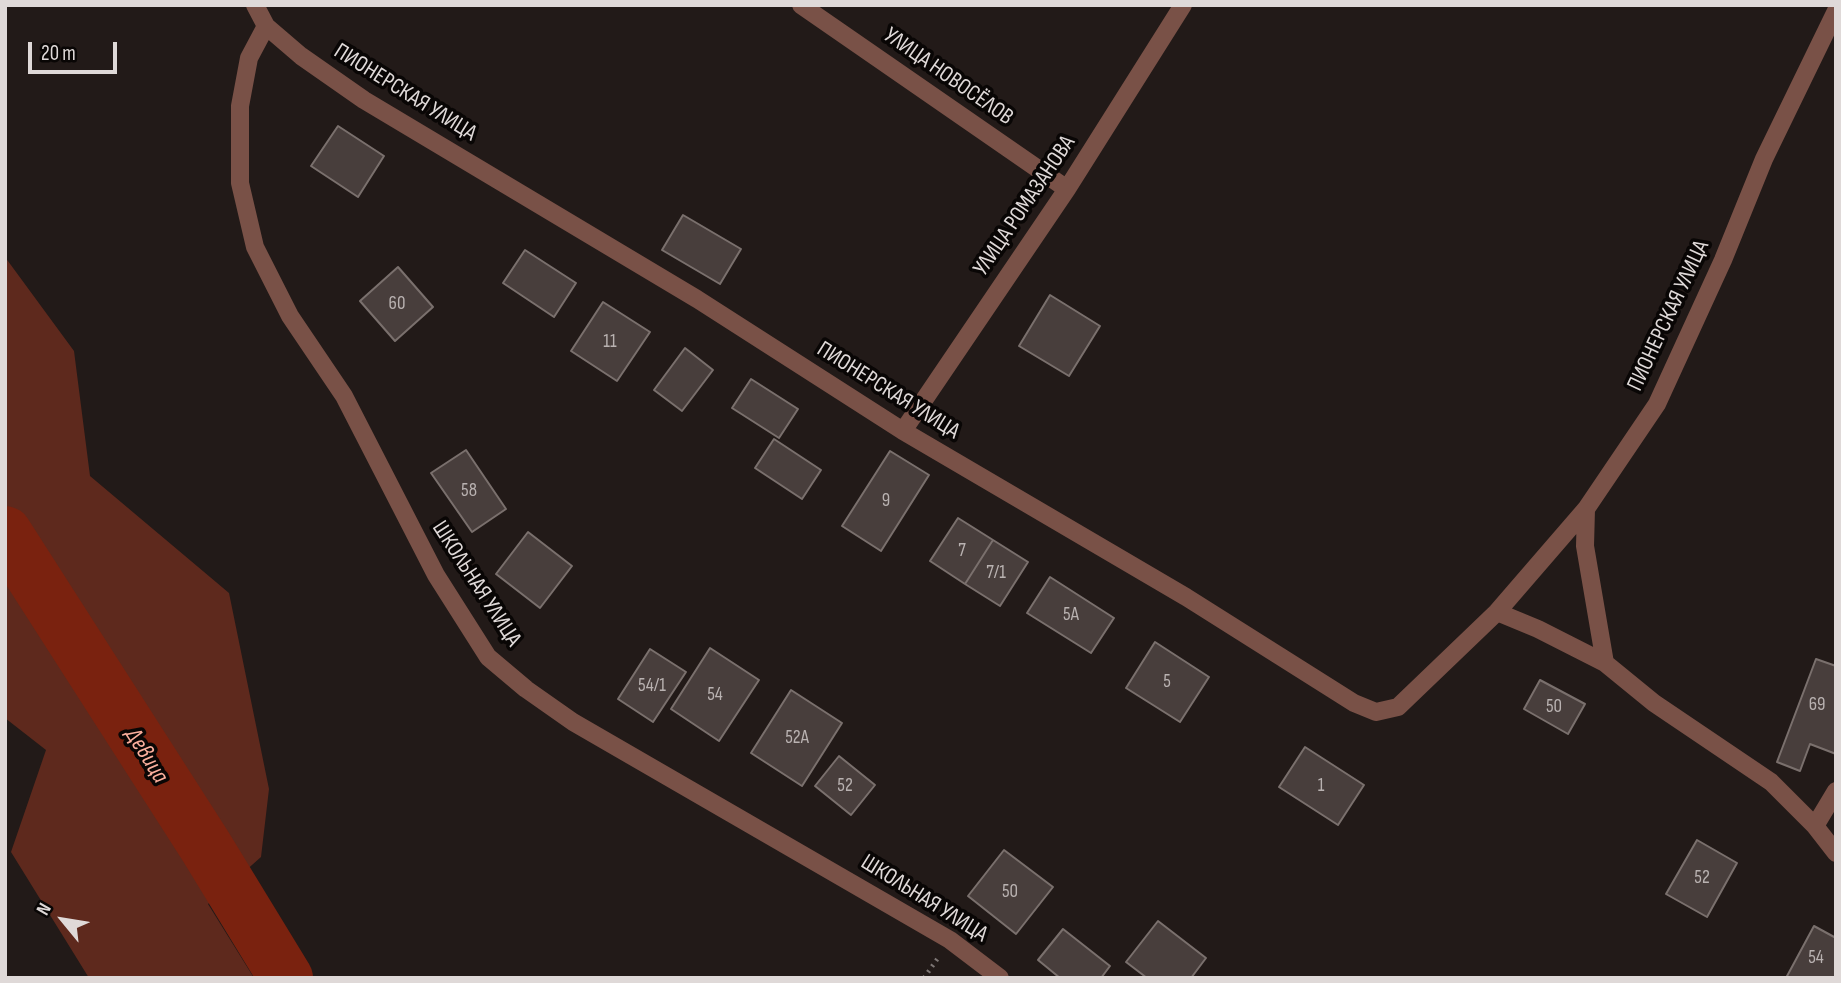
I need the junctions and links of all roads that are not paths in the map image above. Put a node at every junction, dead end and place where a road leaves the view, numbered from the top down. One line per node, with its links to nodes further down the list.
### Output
1 (255, 5): 5 (street, ПИОНЕРСКАЯ УЛИЦА)
2 (801, 5): 6 (street, УЛИЦА НОВОСЁЛОВ)
3 (1183, 5): 6 (street, УЛИЦА РОМАЗАНОВА)
4 (1836, 11): 8 (street, ПИОНЕРСКАЯ УЛИЦА)
5 (266, 26): 7 (street, ПИОНЕРСКАЯ УЛИЦА); 14 (street, ШКОЛЬНАЯ УЛИЦА)
6 (1067, 189): 7 (street, УЛИЦА РОМАЗАНОВА)
7 (903, 431): 9 (street, ПИОНЕРСКАЯ УЛИЦА)
8 (1586, 509): 9 (street, ПИОНЕРСКАЯ УЛИЦА); 10 (street)
9 (1497, 612): 10 (street)
10 (1605, 663): 12 (street)
11 (1836, 790): 12 (street)
12 (1815, 826): 13 (street)
13 (1836, 853)
14 (1000, 978)

